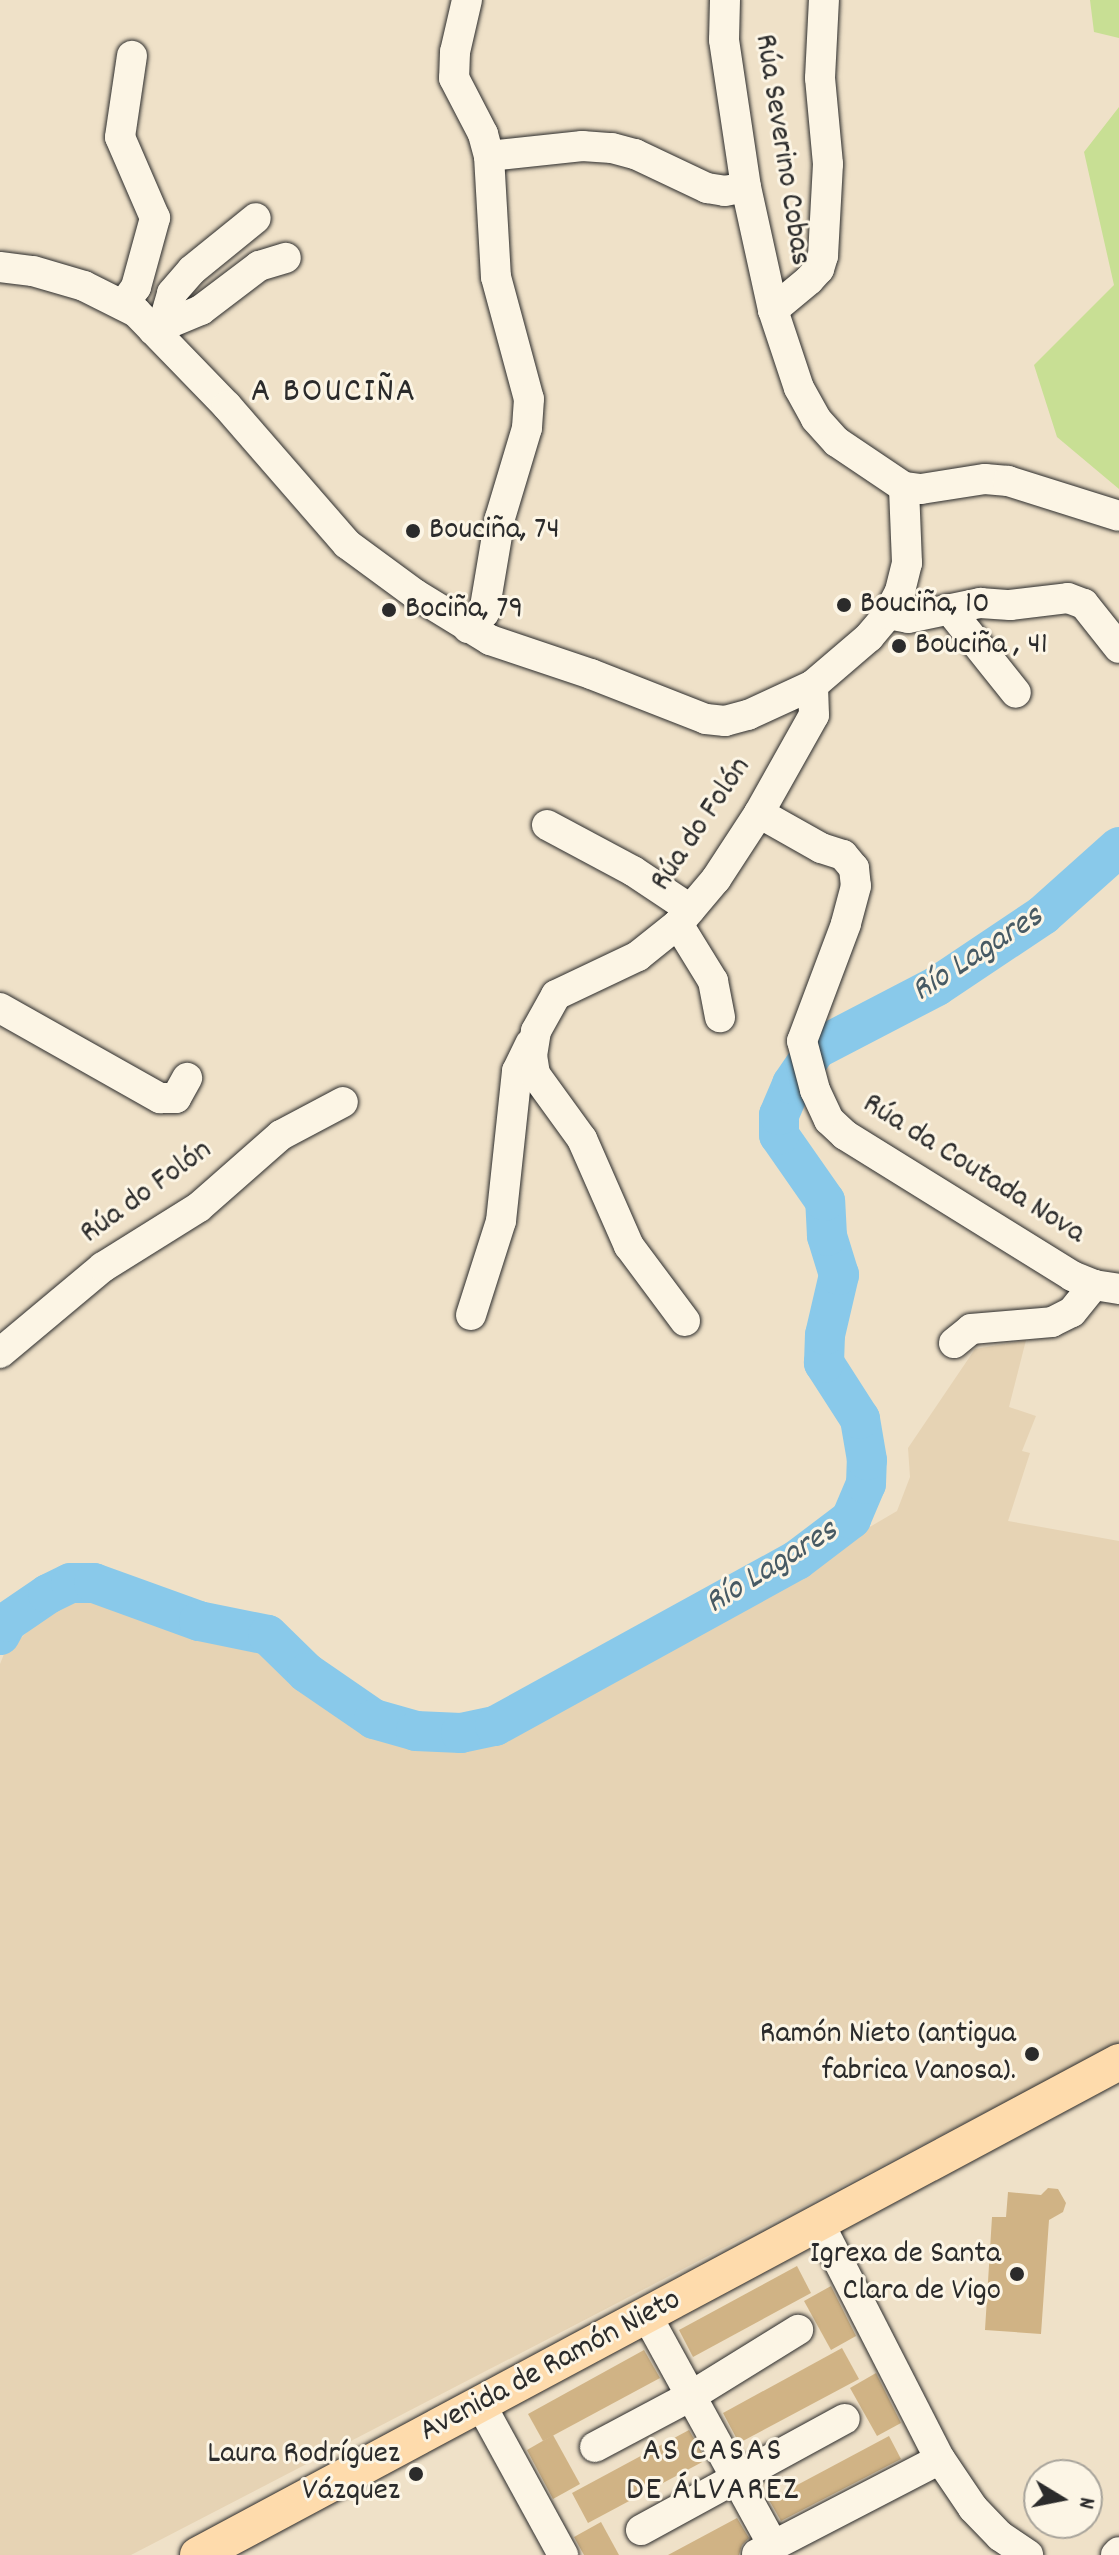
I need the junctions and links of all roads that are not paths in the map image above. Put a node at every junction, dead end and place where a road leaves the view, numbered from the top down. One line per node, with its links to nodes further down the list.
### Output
1 (467, 0): 5 (street)
2 (725, 0): 6 (street, Rúa Severino Cobas)
3 (824, 0): 11 (street, Rúa Severino Cobas)
4 (132, 56): 10 (street)
5 (489, 156): 6 (street); 17 (street)
6 (746, 187): 11 (street, Rúa Severino Cobas)
7 (256, 218): 12 (street)
8 (286, 258): 12 (street)
9 (0, 267): 10 (street)
10 (123, 305): 12 (street)
11 (773, 310): 13 (street, Rúa Severino Cobas)
12 (158, 328): 17 (street)
13 (904, 487): 14 (street); 16 (street)
14 (1119, 516)
15 (949, 609): 16 (street); 18 (street); 20 (street)
16 (888, 614): 19 (street)
17 (468, 628): 19 (street)
18 (1119, 648)
19 (813, 685): 21 (street, Rúa do Folón)
20 (1016, 693)
21 (759, 813): 23 (street, Rúa do Folón); 29 (street, Rúa da Coutada Nova)
22 (547, 825): 23 (street)
23 (684, 916): 25 (street); 26 (street, Rúa do Folón)
24 (0, 1008): 27 (street)
25 (720, 1017)
26 (536, 1031): 30 (street, Rúa do Folón); 31 (street, Rúa do Folón)
27 (187, 1078)
28 (343, 1102): 32 (street, Rúa do Folón)
29 (1106, 1287): 33 (street)
30 (471, 1315)
31 (685, 1321)
32 (5, 1339)
33 (954, 1343)
34 (1119, 2062): 35 (main road, Avenida de Ramón Nieto)
35 (818, 2221): 36 (main road, Avenida de Ramón Nieto); 42 (street)
36 (647, 2316): 38 (street); 39 (main road, Avenida de Ramón Nieto)
37 (798, 2330): 38 (street)
38 (691, 2396): 41 (street); 43 (street)
39 (481, 2405): 46 (main road, Avenida de Ramón Nieto); 47 (street)
40 (845, 2419): 43 (street)
41 (595, 2447)
42 (940, 2459): 45 (street); 48 (street)
43 (736, 2478): 44 (street); 45 (street)
44 (641, 2530)
45 (764, 2550)
46 (198, 2555)
47 (563, 2555)
48 (1028, 2555)

